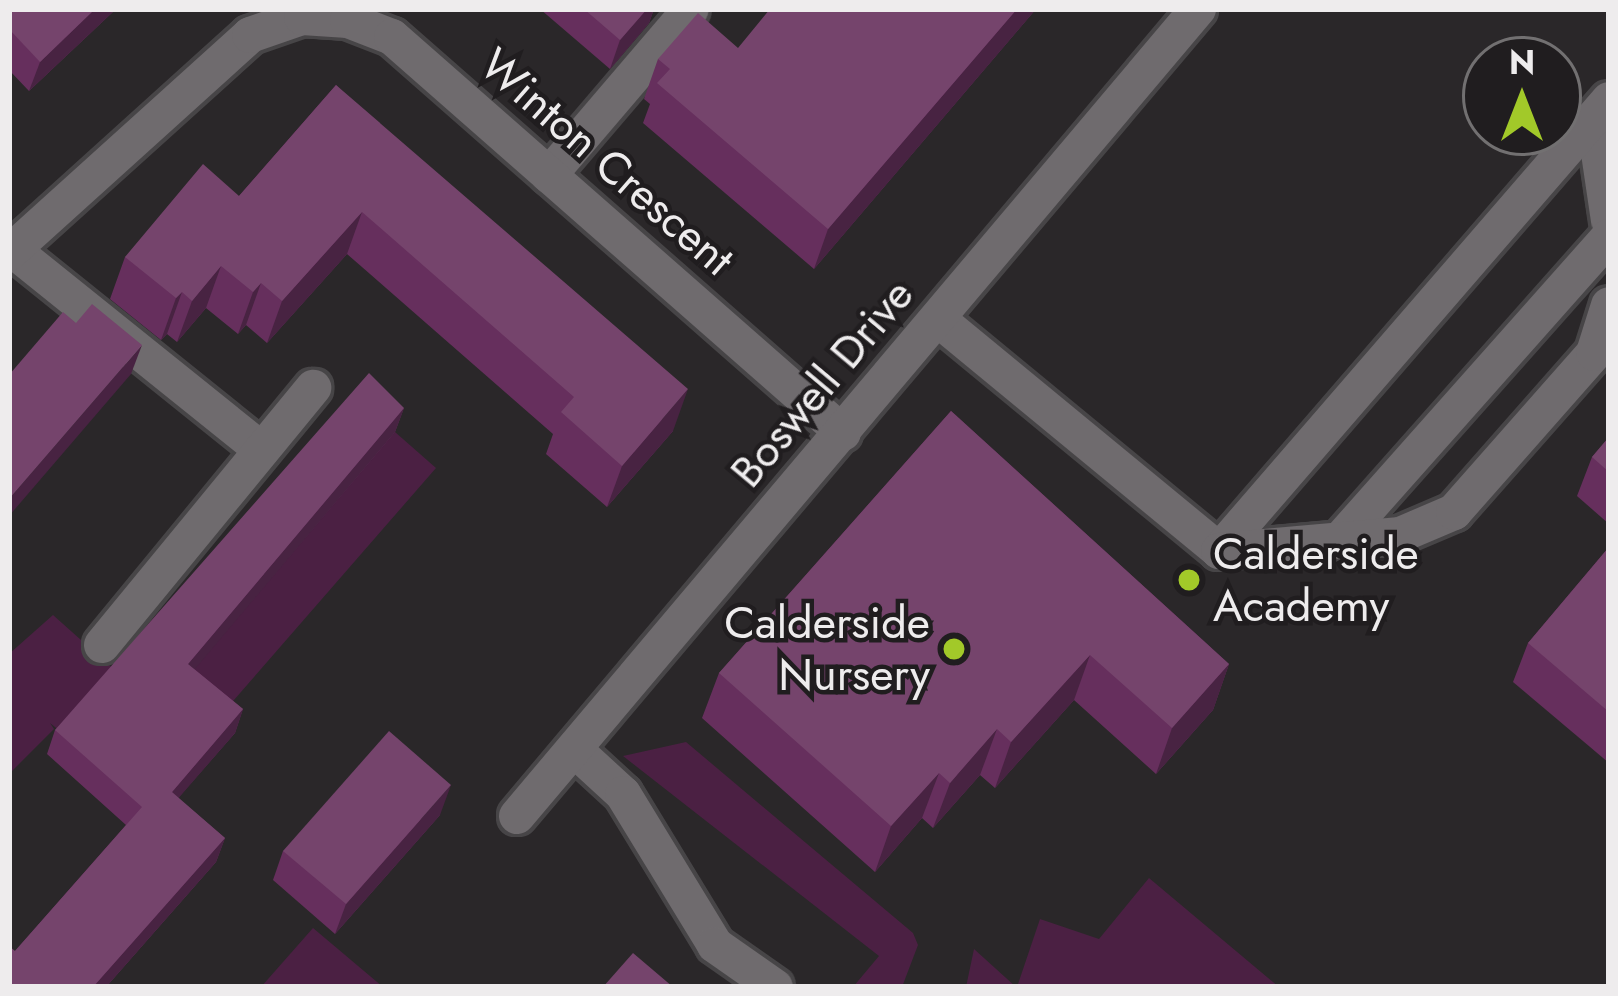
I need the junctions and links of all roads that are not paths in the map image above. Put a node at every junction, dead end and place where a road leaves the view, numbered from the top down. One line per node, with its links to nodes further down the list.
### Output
1 (691, 9): 4 (street)
2 (1198, 9): 9 (street, Boswell Drive)
3 (1601, 110): 5 (street); 14 (street)
4 (550, 176): 7 (street, Winton Crescent); 11 (street, Winton Crescent)
5 (1609, 220)
6 (1609, 237): 13 (street)
7 (11, 251): 12 (street)
8 (1609, 305): 13 (street)
9 (938, 320): 11 (street, Boswell Drive); 14 (street)
10 (313, 388): 12 (street)
11 (843, 433): 16 (street, Boswell Drive)
12 (262, 451): 15 (street)
13 (1339, 541): 14 (street)
14 (1219, 551)
15 (102, 645)
16 (575, 750): 17 (street, Boswell Drive); 18 (street)
17 (518, 816)
18 (775, 987)

